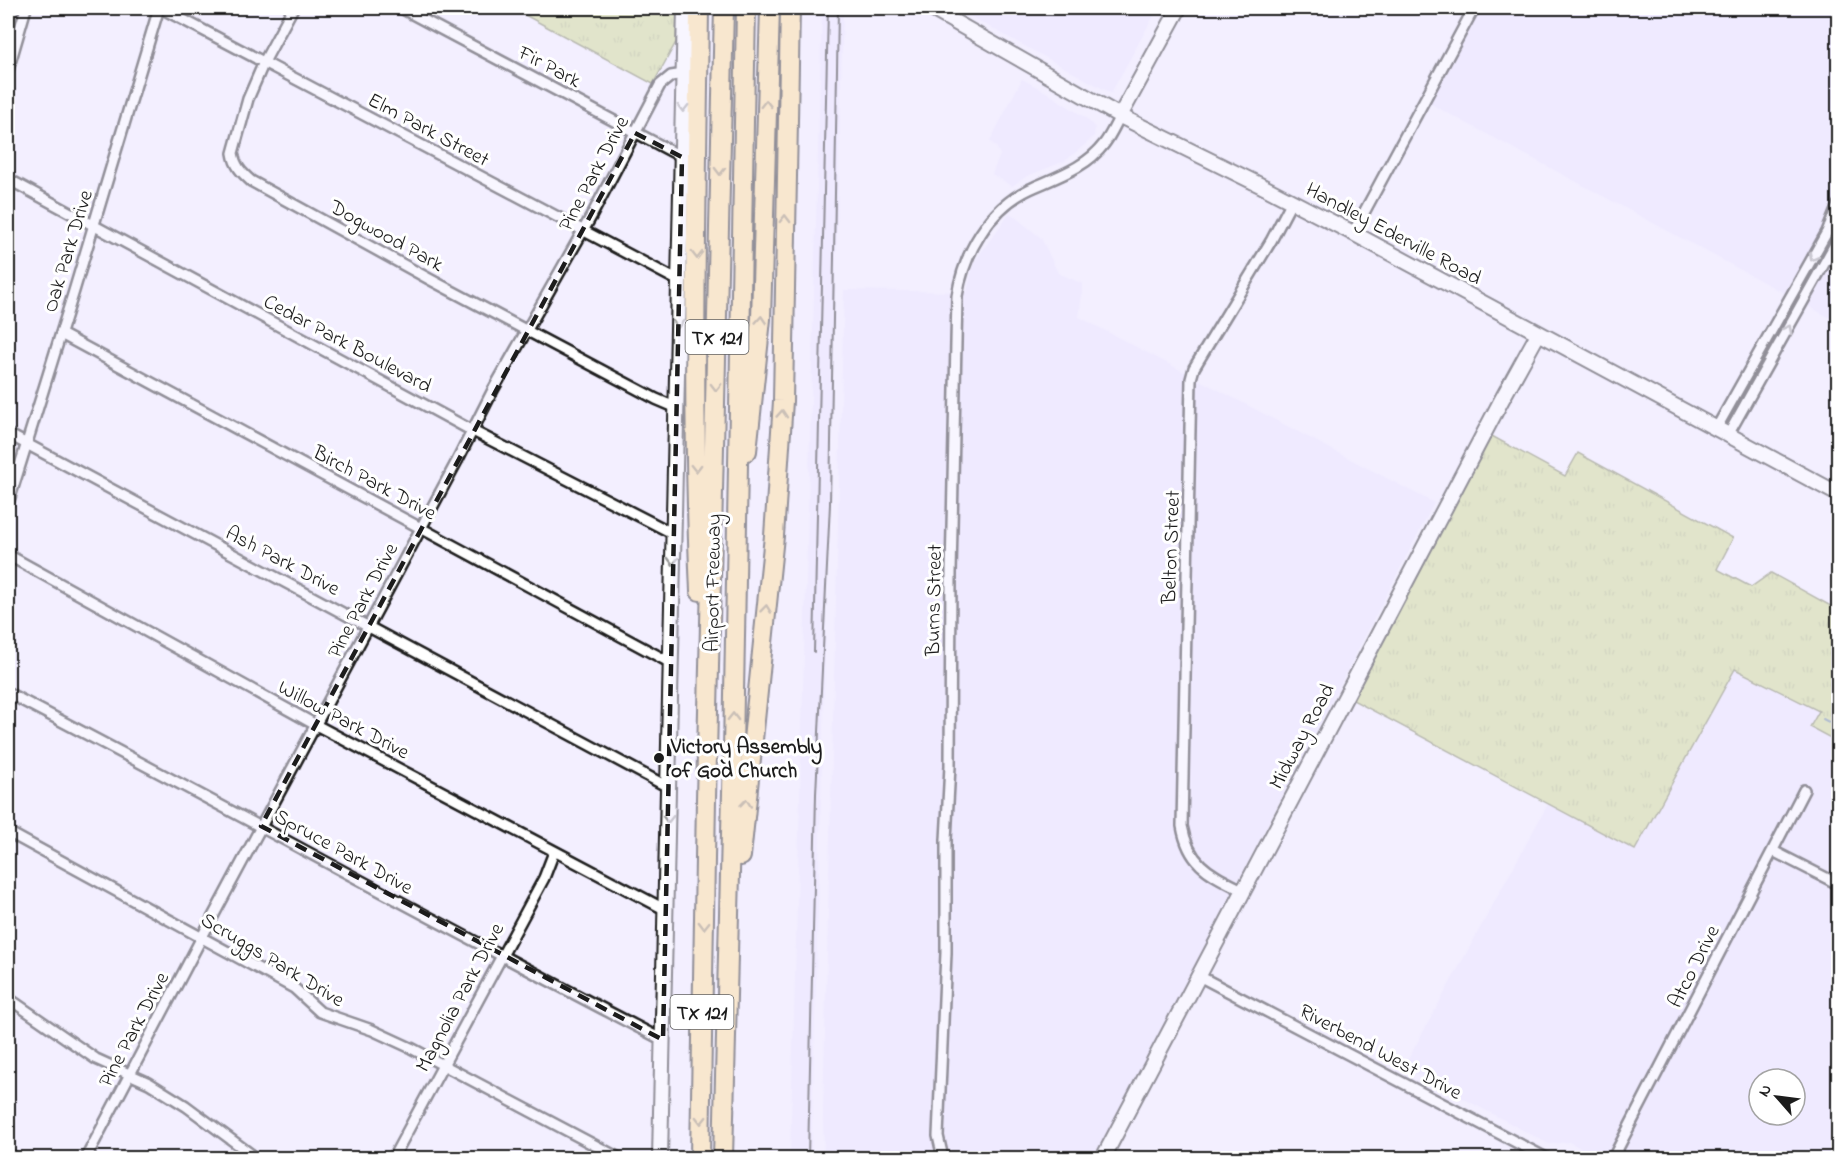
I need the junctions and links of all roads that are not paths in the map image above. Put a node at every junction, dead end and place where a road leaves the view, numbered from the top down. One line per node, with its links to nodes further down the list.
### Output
1 (26, 8): 14 (street)
2 (160, 8): 15 (street, Elm Park Street); 24 (street, Oak Park Drive)
3 (293, 8): 15 (street, Dogwood Park)
4 (401, 8): 19 (street, Fir Park)
5 (685, 8): 17 (main road, Airport Freeway)
6 (699, 8): 49 (highway, one-way to 49)
7 (724, 8): 49 (highway, Airport Freeway / TX 121, one-way to 49)
8 (746, 8): 46 (highway, Airport Freeway / TX 121)
9 (770, 8): 46 (highway, one-way to 9)
10 (789, 8): 64 (highway, one-way to 10)
11 (930, 8): 18 (main road, Handley Ederville Road)
12 (1179, 8): 18 (main road)
13 (1474, 8): 26 (street)
14 (10, 52): 16 (street)
15 (264, 62): 25 (street, Elm Park Street); 29 (street, Dogwood Park)
16 (8, 70)
17 (684, 74): 19 (street, Pine Park Drive); 20 (main road, Airport Freeway, one-way to 20)
18 (1120, 116): 22 (main road, Handley Ederville Road); 78 (street, Burns Street)
19 (635, 133): 20 (street, Fir Park); 25 (street, Pine Park Drive)
20 (682, 157): 28 (main road, Airport Freeway)
21 (8, 179): 24 (street, Cedar Park Boulevard)
22 (1292, 201): 26 (main road, Handley Ederville Road); 59 (street, Belton Street)
23 (1839, 205): 32 (street, one-way to 32)
24 (93, 225): 30 (street, Oak Park Drive); 37 (street, Cedar Park Boulevard)
25 (583, 231): 28 (street, Elm Park Street); 29 (street, Pine Park Drive)
26 (1353, 233): 31 (main road, Handley Ederville Road)
27 (1839, 239): 33 (street, one-way to 27)
28 (679, 281): 36 (main road, Airport Freeway, one-way to 36)
29 (527, 331): 36 (street, Dogwood Park); 37 (street, Pine Park Drive)
30 (60, 334): 40 (street, Oak Park Drive); 43 (street, Birch Park Drive)
31 (1538, 334): 38 (main road, Handley Ederville Road); 59 (main road, Midway Road)
32 (1764, 344): 33 (street); 34 (street)
33 (1776, 350): 35 (street)
34 (1742, 384): 35 (street); 38 (street)
35 (1754, 390): 38 (street)
36 (676, 408): 44 (main road, Airport Freeway)
37 (473, 431): 43 (street, Pine Park Drive); 44 (street, Cedar Park Boulevard)
38 (1722, 432): 41 (main road, Handley Ederville Road)
39 (8, 434): 40 (street, Ash Park Drive)
40 (25, 444): 42 (street, Oak Park Drive); 47 (street, Ash Park Drive)
41 (1839, 494)
42 (8, 504)
43 (422, 528): 47 (street, Pine Park Drive); 48 (street, Birch Park Drive)
44 (674, 534): 48 (main road, Airport Freeway, one-way to 48)
45 (8, 555): 51 (street, Willow Park Drive)
46 (735, 566): 64 (highway, Airport Freeway / TX 121, one-way to 46)
47 (369, 626): 51 (street, Pine Park Drive); 52 (street, Ash Park Drive)
48 (671, 663): 52 (main road, Airport Freeway)
49 (710, 667): 76 (highway, Airport Freeway / TX 121, one-way to 76)
50 (8, 693): 54 (street, Spruce Park Drive)
51 (316, 725): 54 (street, Pine Park Drive); 57 (street, Willow Park Drive)
52 (668, 787): 60 (main road, Airport Freeway, one-way to 60)
53 (1804, 790): 56 (street, Atco Drive)
54 (261, 826): 61 (street, Pine Park Drive); 62 (street, Spruce Park Drive)
55 (8, 832): 61 (street, Scruggs Park Drive)
56 (1773, 850): 58 (street); 81 (street, Atco Drive)
57 (554, 852): 60 (street, Willow Park Drive); 62 (street, Magnolia Park Drive)
58 (1839, 884)
59 (1244, 891): 63 (main road, Midway Road)
60 (666, 910): 66 (main road, Airport Freeway)
61 (202, 937): 67 (street, Scruggs Park Drive); 68 (street, Pine Park Drive)
62 (501, 957): 66 (street, Spruce Park Drive); 67 (street, Magnolia Park Drive)
63 (1199, 976): 79 (main road, Midway Road); 80 (street, Riverbend West Drive)
64 (728, 986): 77 (highway, Airport Freeway / TX 121)
65 (8, 998): 68 (street)
66 (663, 1040): 75 (main road, Airport Freeway)
67 (443, 1065): 73 (street, Magnolia Park Drive); 74 (street, Scruggs Park Drive)
68 (129, 1075): 71 (street, Pine Park Drive); 72 (street)
69 (8, 1154): 70 (street)
70 (16, 1158)
71 (86, 1158)
72 (256, 1158)
73 (393, 1158)
74 (618, 1158)
75 (660, 1158)
76 (700, 1158)
77 (723, 1158)
78 (943, 1158)
79 (1103, 1158)
80 (1546, 1158)
81 (1613, 1158)

